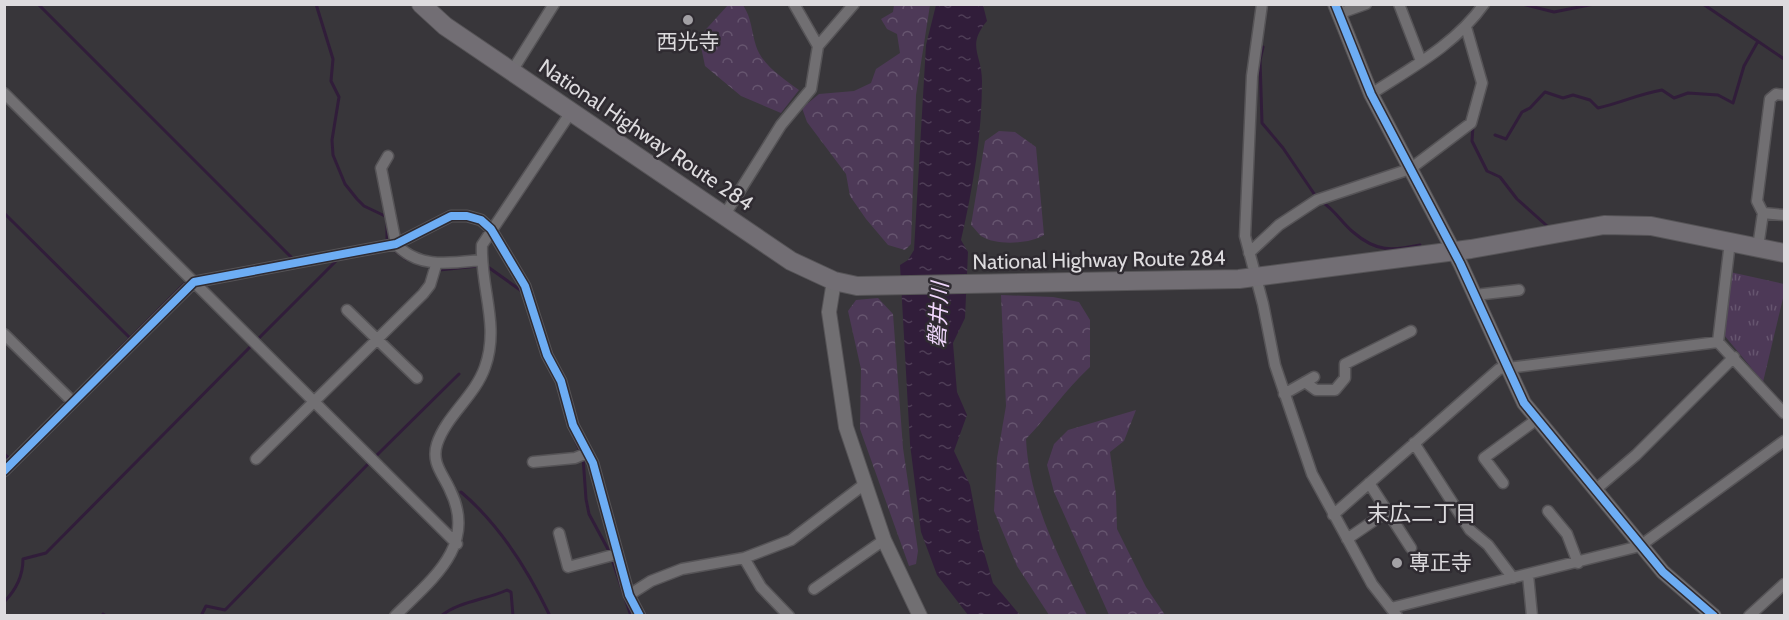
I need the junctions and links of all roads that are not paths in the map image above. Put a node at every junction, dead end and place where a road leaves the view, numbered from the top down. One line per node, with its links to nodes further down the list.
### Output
1 (421, 4): 13 (highway, National Highway Route 284)
2 (554, 4): 13 (street)
3 (794, 4): 11 (street)
4 (854, 4): 11 (street)
5 (1262, 4): 28 (street)
6 (1366, 4): 9 (street)
7 (1399, 4): 12 (street)
8 (1484, 4): 10 (street)
9 (1337, 9): 15 (street)
10 (1466, 27): 12 (street); 19 (street)
11 (818, 46): 22 (street)
12 (1421, 61): 15 (street)
13 (512, 71): 17 (highway, National Highway Route 284)
14 (4, 93): 34 (street)
15 (1371, 94): 19 (street)
16 (1785, 95): 20 (street)
17 (571, 112): 22 (highway, National Highway Route 284); 23 (street)
18 (388, 156): 25 (street)
19 (1410, 169): 27 (street); 28 (street)
20 (1763, 213): 21 (street); 26 (street)
21 (1785, 215)
22 (724, 216): 33 (highway, National Highway Route 284)
23 (491, 229): 25 (street); 30 (street); 52 (street)
24 (1730, 242): 26 (highway, National Highway Route 284); 27 (highway, National Highway Route 284); 41 (street)
25 (396, 244): 31 (street); 34 (street)
26 (1758, 247): 29 (highway, National Highway Route 284)
27 (1453, 251): 32 (highway, National Highway Route 284); 36 (street)
28 (1249, 253): 32 (street)
29 (1785, 253)
30 (481, 260): 31 (street); 66 (street)
31 (436, 265): 40 (street)
32 (1247, 278): 33 (highway, National Highway Route 284); 45 (street)
33 (834, 281): 56 (street)
34 (194, 282): 46 (street); 47 (street)
35 (1519, 290): 36 (street)
36 (1475, 295): 43 (street)
37 (347, 310): 40 (street)
38 (1411, 331): 45 (street)
39 (6, 339): 46 (street)
40 (377, 339): 44 (street); 47 (street)
41 (1718, 342): 42 (street); 43 (street)
42 (1734, 357): 48 (street); 59 (street)
43 (1507, 367): 49 (street); 51 (street)
44 (417, 378)
45 (1284, 394): 62 (street)
46 (73, 402): 55 (street)
47 (315, 403): 53 (street); 66 (street)
48 (1785, 413)
49 (1536, 420): 58 (street); 59 (street)
50 (1785, 441): 67 (street)
51 (1414, 443): 57 (street); 73 (street)
52 (587, 453): 54 (street); 69 (street)
53 (256, 459)
54 (533, 462)
55 (4, 471)
56 (866, 483): 65 (street); 70 (street)
57 (1369, 483): 60 (street); 62 (street)
58 (1503, 483)
59 (1594, 490): 67 (street)
60 (1388, 511): 64 (street); 68 (street)
61 (1548, 511): 71 (street)
62 (1333, 515): 64 (street)
63 (559, 533): 69 (street)
64 (1347, 539): 77 (street)
65 (884, 540): 75 (street); 81 (street)
66 (457, 544): 78 (street)
67 (1640, 546): 71 (street); 83 (street)
68 (1411, 548)
69 (617, 554): 76 (street)
70 (744, 558): 76 (street); 80 (street)
71 (1578, 563): 72 (street)
72 (1528, 575): 73 (street); 82 (street)
73 (1513, 579): 77 (street)
74 (1785, 584): 84 (street)
75 (814, 589)
76 (629, 595): 79 (street)
77 (1394, 612)
78 (395, 615)
79 (640, 615)
80 (789, 615)
81 (920, 615)
82 (1532, 615)
83 (1714, 615)
84 (1749, 615)

